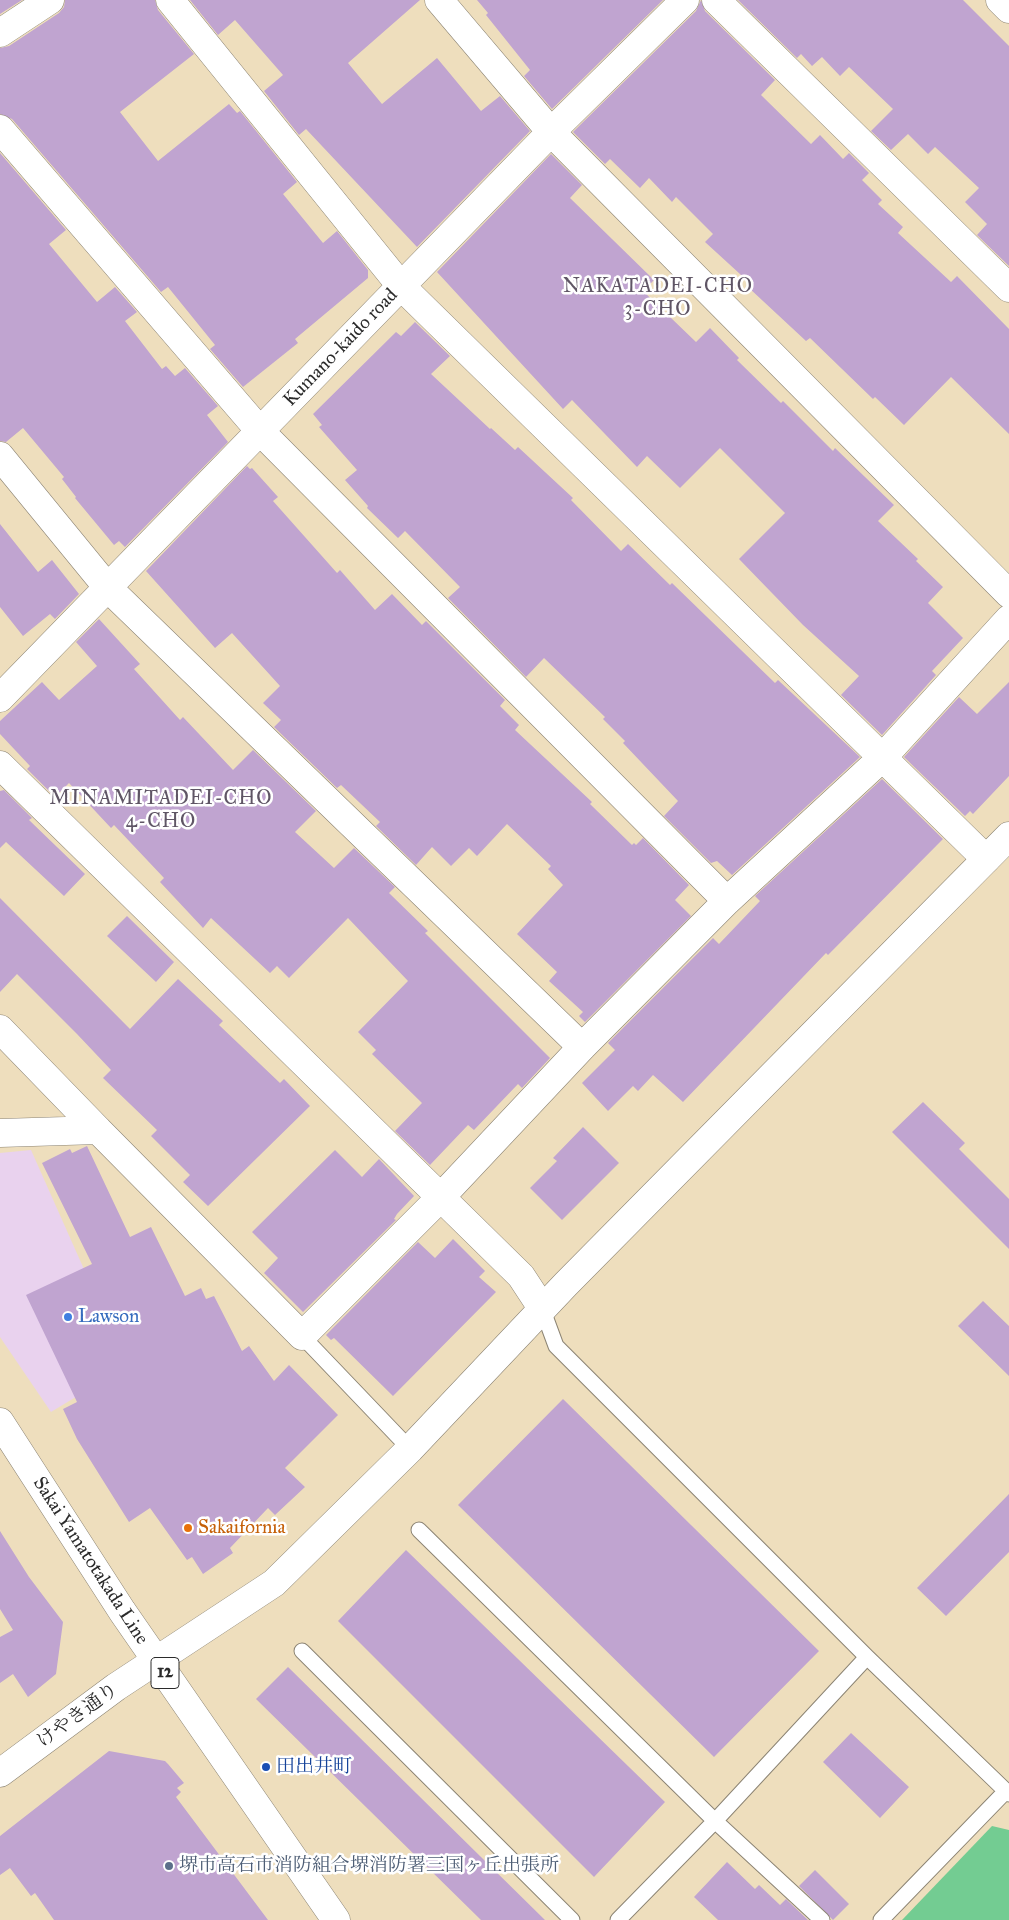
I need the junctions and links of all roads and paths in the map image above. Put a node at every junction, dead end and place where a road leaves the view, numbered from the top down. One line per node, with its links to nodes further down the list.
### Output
1 (50, 0): 8 (street)
2 (170, 0): 11 (street)
3 (439, 0): 10 (street)
4 (685, 0): 10 (street, Kumano-kaido road)
5 (716, 0): 12 (street)
6 (1000, 0): 7 (street)
7 (1009, 9)
8 (0, 33)
9 (0, 129): 13 (street)
10 (551, 132): 11 (street, Kumano-kaido road); 16 (street)
11 (401, 286): 13 (street, Kumano-kaido road); 19 (street)
12 (1009, 288)
13 (260, 431): 15 (street, Kumano-kaido road); 23 (street)
14 (0, 456): 15 (street)
15 (108, 588): 18 (street, Kumano-kaido road); 25 (street)
16 (1009, 594)
17 (1009, 619): 19 (street)
18 (0, 698)
19 (883, 757): 22 (street); 23 (street)
20 (0, 766): 28 (street)
21 (1009, 836): 22 (street, けやき通り)
22 (986, 859): 29 (street, けやき通り)
23 (727, 901): 25 (street)
24 (0, 1029): 26 (street)
25 (582, 1047): 28 (street)
26 (98, 1130): 27 (street); 30 (street)
27 (0, 1133)
28 (440, 1198): 29 (street); 30 (street)
29 (542, 1308): 32 (street, けやき通り); 35 (lane)
30 (302, 1336): 32 (lane)
31 (0, 1422): 36 (street, Sakai Yamatotakada Line / 12)
32 (410, 1449): 36 (street, けやき通り)
33 (419, 1530): 39 (lane)
34 (302, 1651): 41 (lane)
35 (867, 1657): 38 (lane); 39 (lane)
36 (156, 1661): 37 (street, けやき通り); 40 (street, Sakai Yamatotakada Line / 12)
37 (0, 1773)
38 (1008, 1793): 44 (lane)
39 (715, 1821): 42 (lane); 43 (lane)
40 (336, 1920)
41 (572, 1920)
42 (618, 1920)
43 (822, 1920)
44 (881, 1920)

